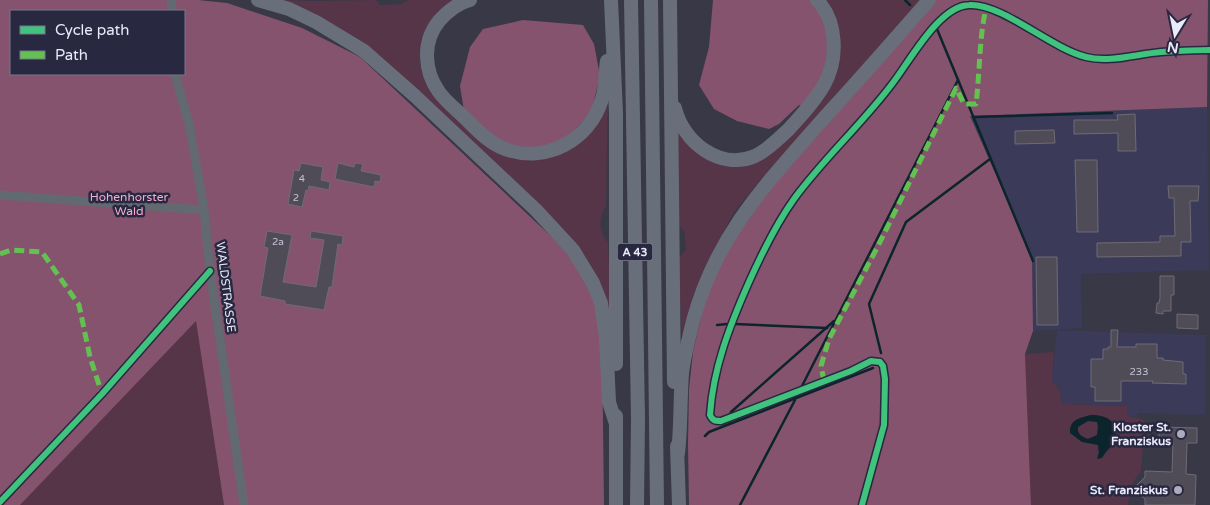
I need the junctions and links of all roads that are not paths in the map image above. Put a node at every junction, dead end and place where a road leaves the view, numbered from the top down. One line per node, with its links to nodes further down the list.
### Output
1 (258, 0): 14 (highway)
2 (470, 0): 9 (highway)
3 (611, 0): 9 (highway)
4 (631, 0): 18 (highway, A 43)
5 (650, 0): 19 (highway, A 43)
6 (670, 0): 11 (highway)
7 (817, 0): 11 (highway)
8 (929, 0): 15 (highway)
9 (612, 28): 14 (highway)
10 (175, 75): 13 (street, WALDSTRASSE)
11 (672, 94): 15 (highway)
12 (0, 195): 13 (street)
13 (204, 210): 16 (street, WALDSTRASSE)
14 (616, 424): 17 (highway)
15 (678, 453): 20 (highway)
16 (244, 505)
17 (616, 505)
18 (637, 505)
19 (657, 505)
20 (679, 505)

